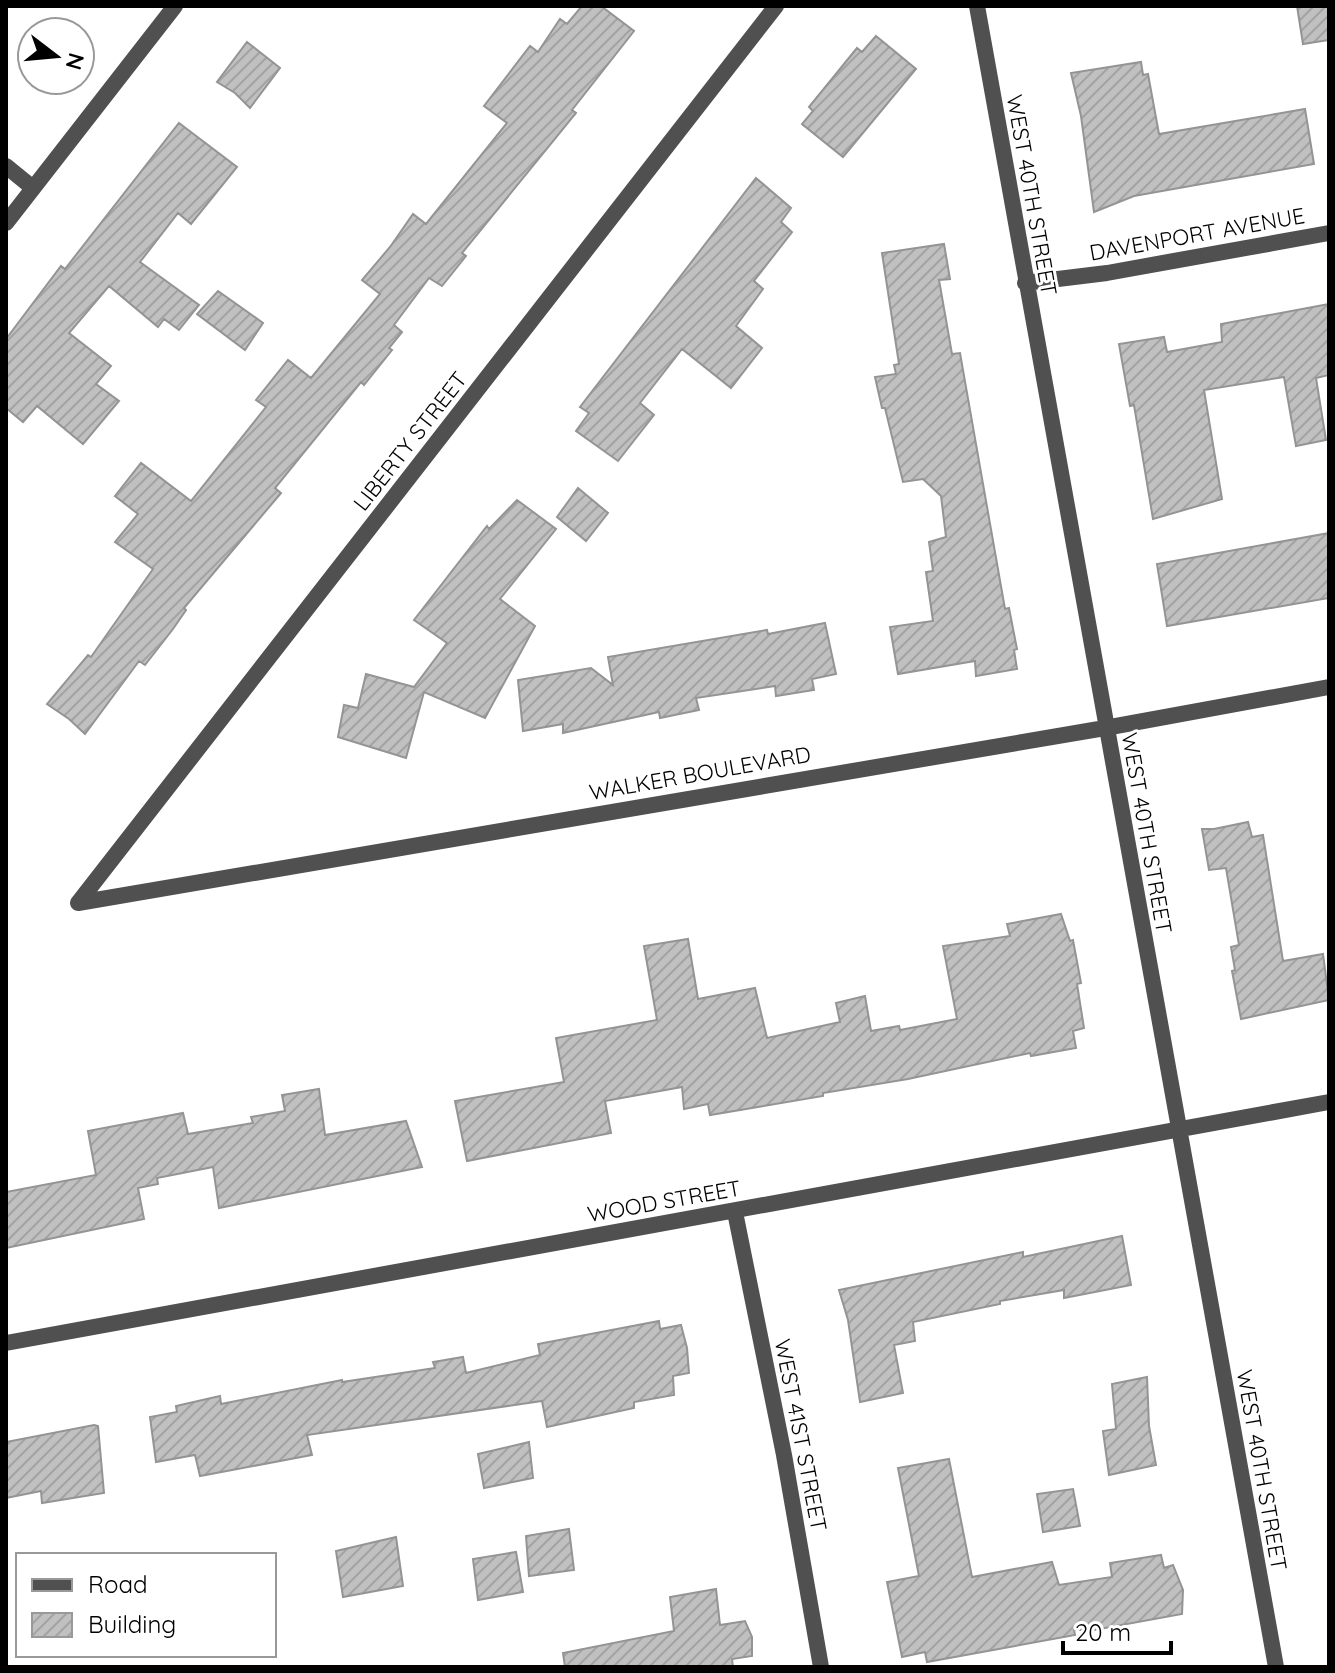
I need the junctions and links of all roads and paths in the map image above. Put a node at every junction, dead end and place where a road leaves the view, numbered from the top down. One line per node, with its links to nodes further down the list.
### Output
1 (175, 6): 5 (street)
2 (776, 6): 11 (street, LIBERTY STREET)
3 (977, 6): 8 (street, WEST 40TH STREET)
4 (6, 166): 5 (street)
5 (33, 188): 6 (street)
6 (6, 223)
7 (1329, 233): 8 (street, DAVENPORT AVENUE)
8 (1025, 283): 10 (street, WEST 40TH STREET)
9 (1329, 687): 10 (street, WALKER BOULEVARD)
10 (1105, 728): 11 (street, WALKER BOULEVARD); 13 (street, WEST 40TH STREET)
11 (78, 903)
12 (1329, 1102): 13 (street, WOOD STREET)
13 (1178, 1129): 14 (street, WOOD STREET); 17 (street, WEST 40TH STREET)
14 (735, 1212): 15 (street, WOOD STREET); 16 (street, WEST 41ST STREET)
15 (6, 1343)
16 (821, 1667)
17 (1276, 1667)

